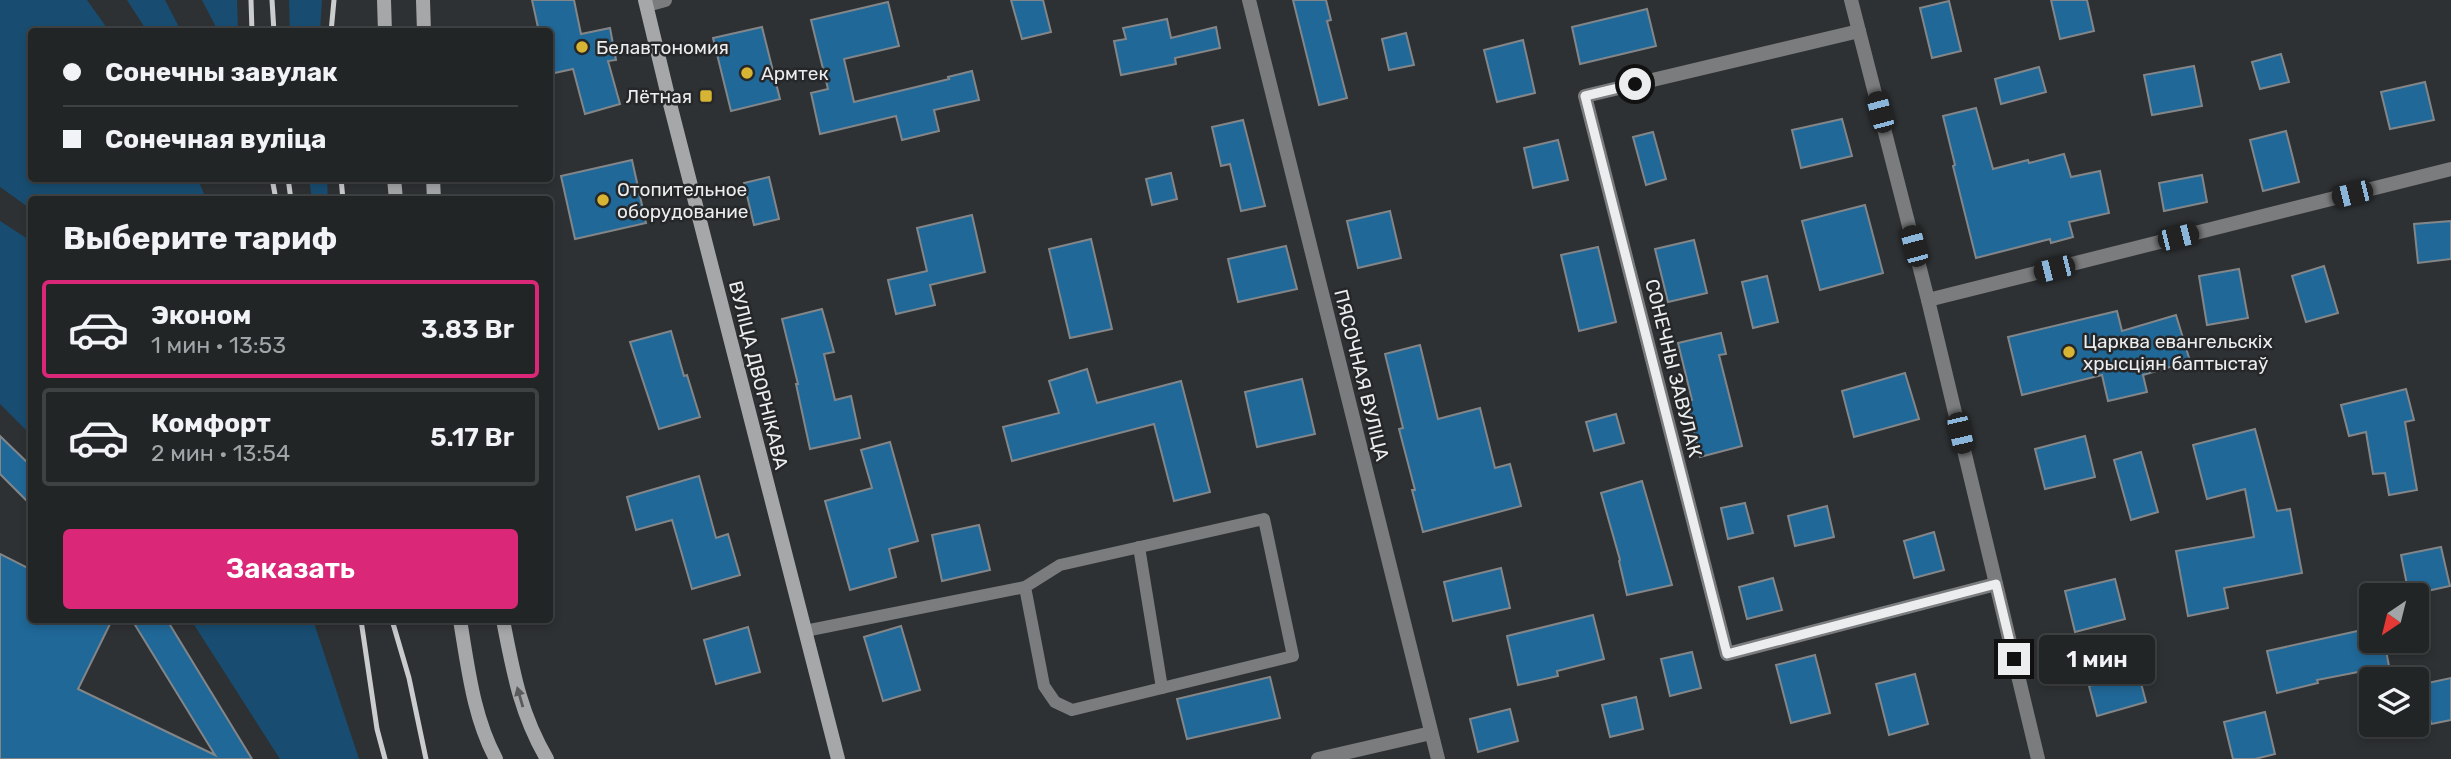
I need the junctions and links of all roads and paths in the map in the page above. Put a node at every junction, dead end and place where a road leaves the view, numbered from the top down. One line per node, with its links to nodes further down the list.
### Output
1 (384, 0): 7 (main road)
2 (423, 0): 8 (main road)
3 (665, 0): 6 (street)
4 (1249, 0): 19 (street, ПЯСОЧНАЯ ВУЛІЦА)
5 (1851, 0): 9 (street)
6 (646, 2): 17 (main road, ВУЛІЦА ДВОРНІКАВА)
7 (385, 28)
8 (424, 28)
9 (1859, 31): 11 (street); 13 (street, СОНЕЧНЫ ЗАВУЛАК)
10 (2451, 169): 11 (street)
11 (1928, 300): 13 (street)
12 (1139, 547): 14 (lane); 18 (lane); 18 (lane)
13 (1996, 584): 25 (street)
14 (1025, 587): 17 (lane); 18 (lane)
15 (461, 623): 20 (main road)
16 (504, 623): 21 (main road, one-way to 16)
17 (805, 631): 22 (main road, ВУЛІЦА ДВОРНІКАВА)
18 (1162, 688)
19 (1431, 733): 23 (street); 24 (street, ПЯСОЧНАЯ ВУЛІЦА)
20 (496, 759)
21 (547, 759)
22 (838, 759)
23 (1318, 759)
24 (1438, 759)
25 (2038, 759)

